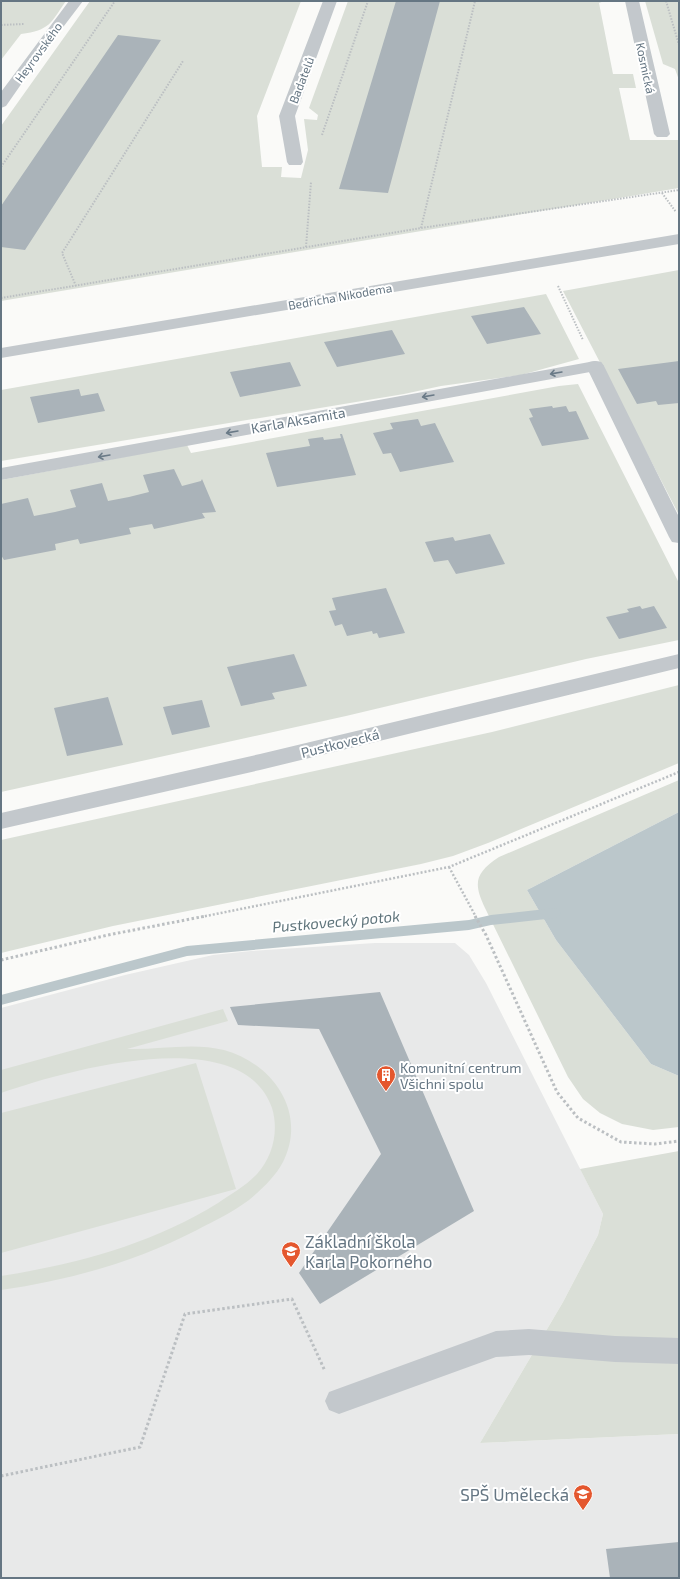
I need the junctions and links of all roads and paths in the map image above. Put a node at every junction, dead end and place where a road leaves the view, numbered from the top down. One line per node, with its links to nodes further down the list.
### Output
1 (76, 1): 10 (street, Heyrovského)
2 (115, 1): 14 (path)
3 (330, 1): 13 (street, Badatelů)
4 (368, 1): 12 (path)
5 (475, 1): 19 (path)
6 (632, 1): 11 (street, Kosmická)
7 (666, 1): 8 (path)
8 (679, 45)
9 (183, 61): 23 (path)
10 (1, 104)
11 (662, 134)
12 (320, 140)
13 (295, 162)
14 (1, 167)
15 (311, 178): 21 (path)
16 (679, 190): 17 (path)
17 (662, 193): 18 (path); 19 (path)
18 (679, 215)
19 (421, 228): 21 (path)
20 (679, 239): 25 (street, Bedřicha Nikodema)
21 (306, 247): 23 (path)
22 (557, 283): 26 (path)
23 (76, 286): 24 (path)
24 (1, 298)
25 (1, 353)
26 (595, 366): 27 (street, Karla Aksamita, one-way to 27); 28 (street)
27 (1, 474)
28 (679, 537)
29 (679, 661): 31 (street, Pustkovecká)
30 (679, 772): 32 (path)
31 (1, 822)
32 (449, 867): 33 (path); 34 (path)
33 (1, 960)
34 (679, 1141)
35 (679, 1351): 36 (street)
36 (338, 1401): 37 (path)
37 (1, 1476)

